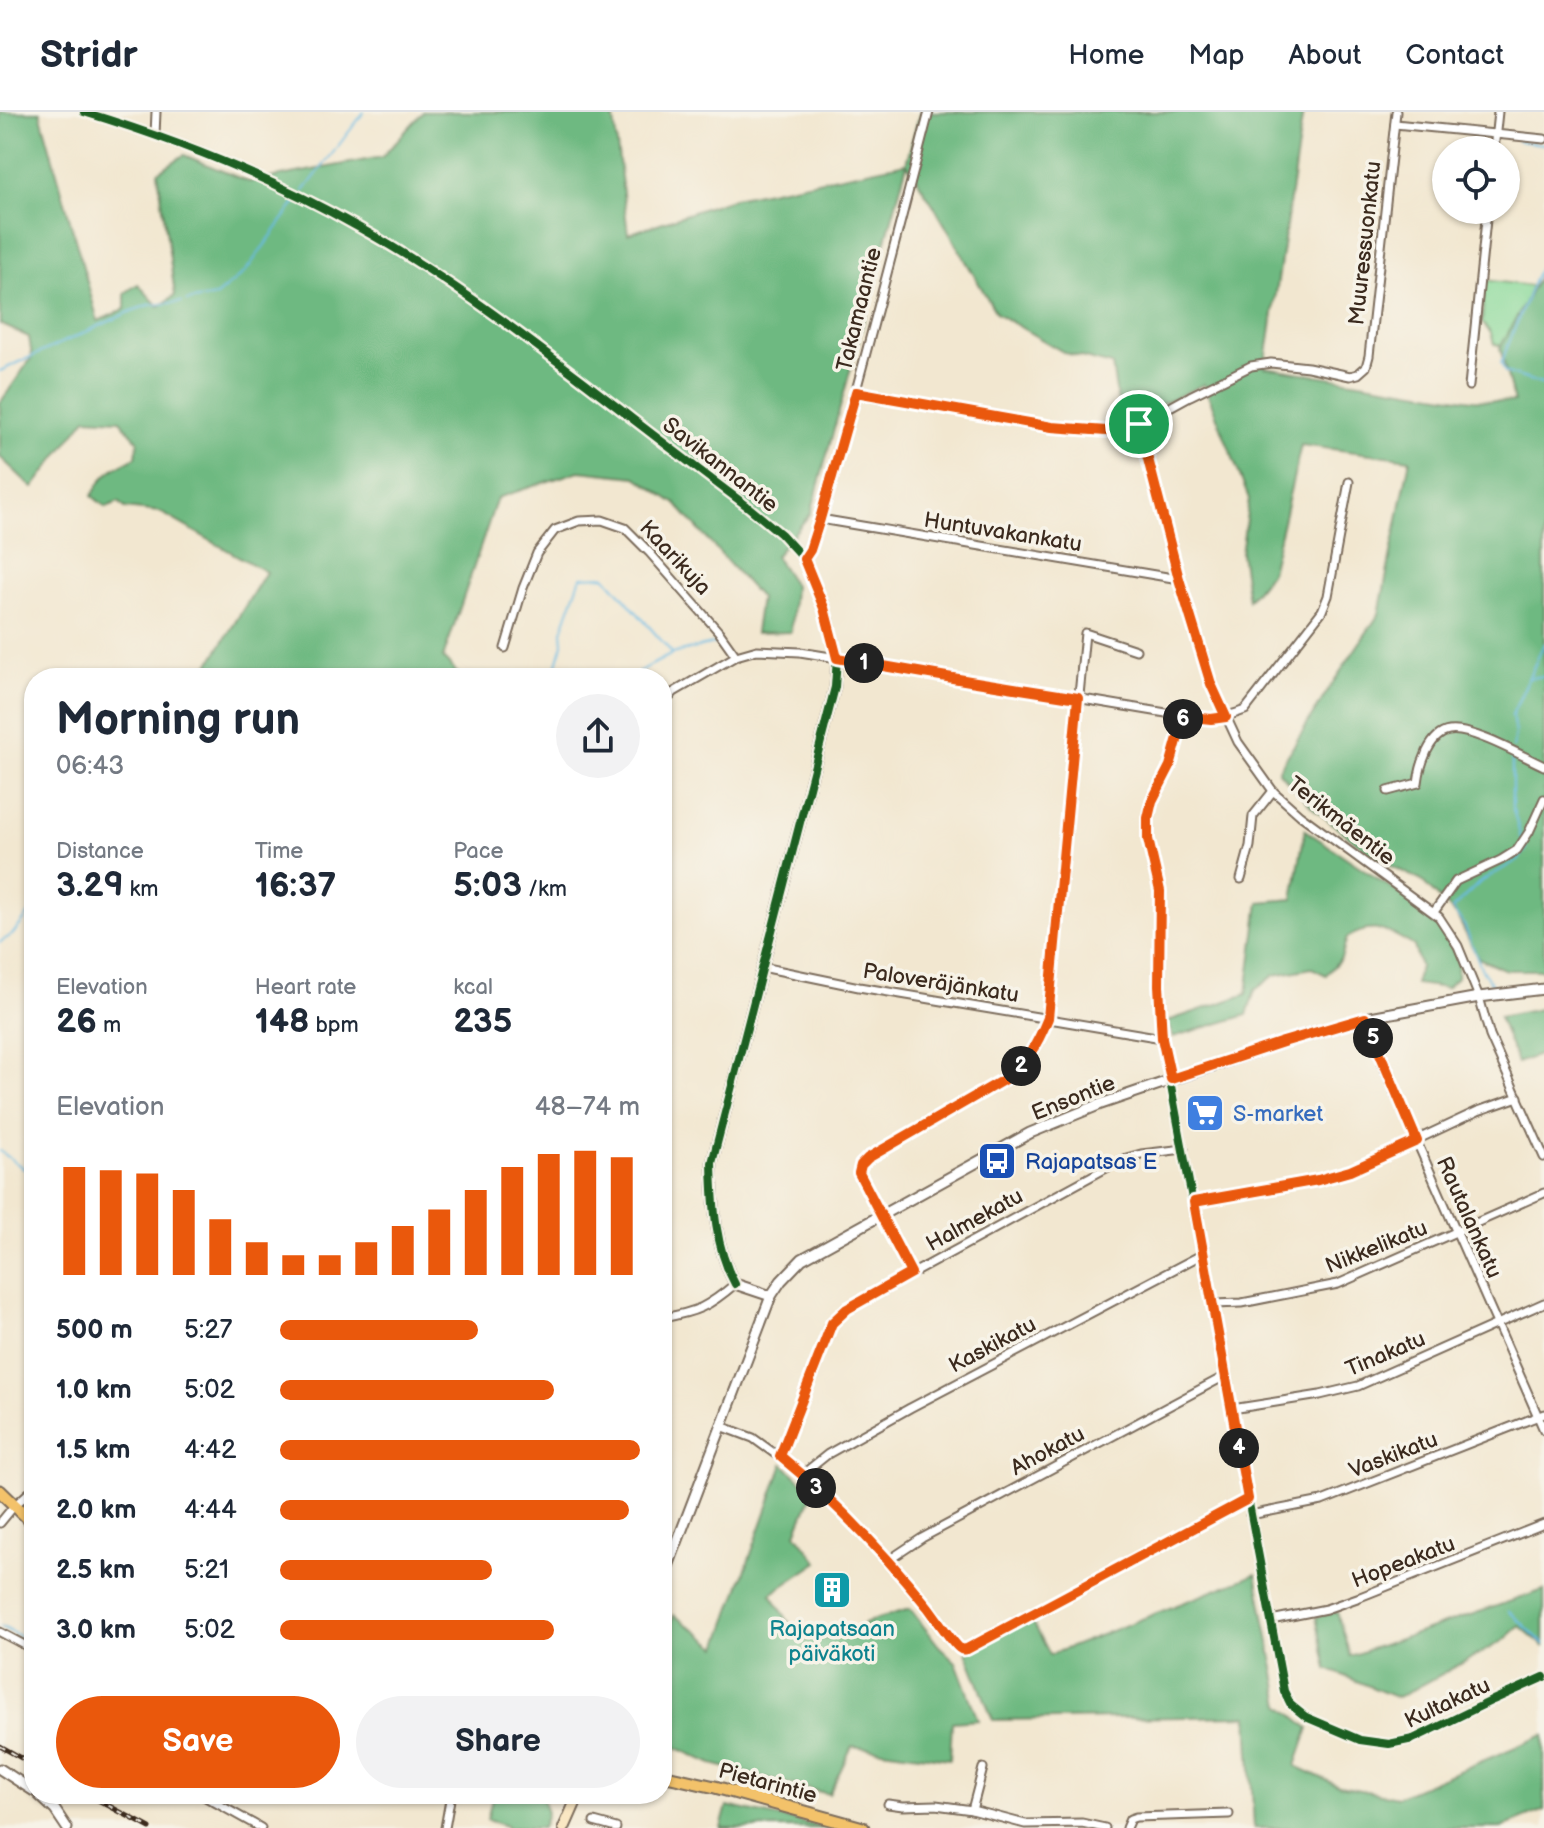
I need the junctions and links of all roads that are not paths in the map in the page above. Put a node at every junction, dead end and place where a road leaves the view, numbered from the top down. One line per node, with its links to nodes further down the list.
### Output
1 (84, 112): 7 (street, Savikannantie)
2 (156, 112): 7 (street)
3 (929, 112): 12 (street, Takamaantie)
4 (1396, 112): 6 (street, Muuressuonkatu)
5 (1498, 112): 8 (street)
6 (1395, 124): 8 (street); 13 (street, Muuressuonkatu)
7 (155, 135): 16 (street, Savikannantie)
8 (1495, 135): 9 (street)
9 (1544, 139)
10 (1486, 224): 11 (street)
11 (1469, 386)
12 (856, 392): 13 (street); 15 (street, Takamaantie)
13 (1139, 424): 17 (street, Terikmäentie)
14 (1349, 482): 25 (street)
15 (820, 519): 16 (street, Takamaantie); 17 (street, Huntuvakankatu)
16 (804, 559): 21 (street, Savikannantie)
17 (1179, 579): 25 (street, Terikmäentie)
18 (505, 648): 20 (street, Kaarikuja)
19 (1136, 650): 23 (street)
20 (736, 656): 21 (street); 22 (street)
21 (837, 658): 23 (street); 32 (street, Savikannantie)
22 (672, 694)
23 (1078, 698): 24 (street); 35 (street)
24 (1184, 716): 25 (street); 37 (street)
25 (1226, 717): 27 (street, Terikmäentie)
26 (1544, 766): 28 (street)
27 (1273, 791): 30 (street); 31 (street, Terikmäentie)
28 (1388, 791)
29 (1544, 799): 31 (street)
30 (1241, 879)
31 (1434, 912): 34 (street, Terikmäentie)
32 (762, 967): 35 (street, Paloveräjänkatu); 49 (street, Savikannantie)
33 (1544, 989): 34 (street, Ensontie)
34 (1479, 997): 36 (street, Ensontie); 39 (street, Terikmäentie)
35 (1048, 1018): 37 (street, Paloveräjänkatu); 45 (street)
36 (1365, 1018): 38 (street, Ensontie); 40 (street, Rautalankatu)
37 (1162, 1038): 38 (street)
38 (1171, 1079): 41 (street); 45 (street, Ensontie)
39 (1518, 1097): 40 (street); 42 (street, Terikmäentie)
40 (1417, 1141): 44 (street); 46 (street, Rautalankatu)
41 (1184, 1149): 44 (street); 48 (street, Halmekatu)
42 (1544, 1157)
43 (1544, 1193): 46 (street, Nikkelikatu)
44 (1194, 1202): 47 (street)
45 (882, 1216): 48 (street); 50 (street, Ensontie)
46 (1457, 1233): 52 (street, Nikkelikatu); 54 (street, Rautalankatu)
47 (1203, 1254): 52 (street); 61 (street, Kaskikatu)
48 (911, 1273): 60 (street, Halmekatu)
49 (735, 1284): 50 (street); 53 (street)
50 (771, 1296): 58 (street, Ensontie)
51 (1544, 1303): 54 (street, Tinakatu)
52 (1213, 1304): 55 (street)
53 (672, 1316)
54 (1498, 1323): 56 (street, Tinakatu); 57 (street, Rautalankatu)
55 (1225, 1376): 56 (street); 71 (street, Ahokatu)
56 (1232, 1409): 64 (street)
57 (1541, 1415): 59 (street, Rautalankatu); 67 (street, Vaskikatu)
58 (721, 1426): 60 (street); 70 (street, Ensontie)
59 (1544, 1430)
60 (780, 1456): 61 (street)
61 (803, 1474): 71 (street)
62 (0, 1491): 65 (main road)
63 (24, 1497): 65 (street)
64 (1248, 1499): 67 (street); 71 (street)
65 (14, 1506): 66 (main road); 68 (street)
66 (24, 1515)
67 (1250, 1515): 72 (street)
68 (0, 1523)
69 (1544, 1524): 72 (street, Hopeakatu)
70 (672, 1556)
71 (889, 1560)
72 (1271, 1620): 75 (street, Kultakatu)
73 (0, 1632): 74 (street)
74 (24, 1645)
75 (1544, 1677)
76 (983, 1768): 85 (street)
77 (0, 1769): 79 (street)
78 (672, 1777): 93 (main road, Pietarintie)
79 (24, 1784)
80 (49, 1804): 88 (street)
81 (218, 1804): 89 (street)
82 (449, 1804): 90 (street)
83 (575, 1804): 91 (main road)
84 (888, 1804): 85 (street)
85 (972, 1810): 94 (street)
86 (1229, 1814): 95 (street)
87 (594, 1822): 92 (street)
88 (67, 1828)
89 (261, 1828)
90 (445, 1828)
91 (564, 1828)
92 (616, 1828)
93 (863, 1828)
94 (1105, 1828)
95 (1126, 1828)

